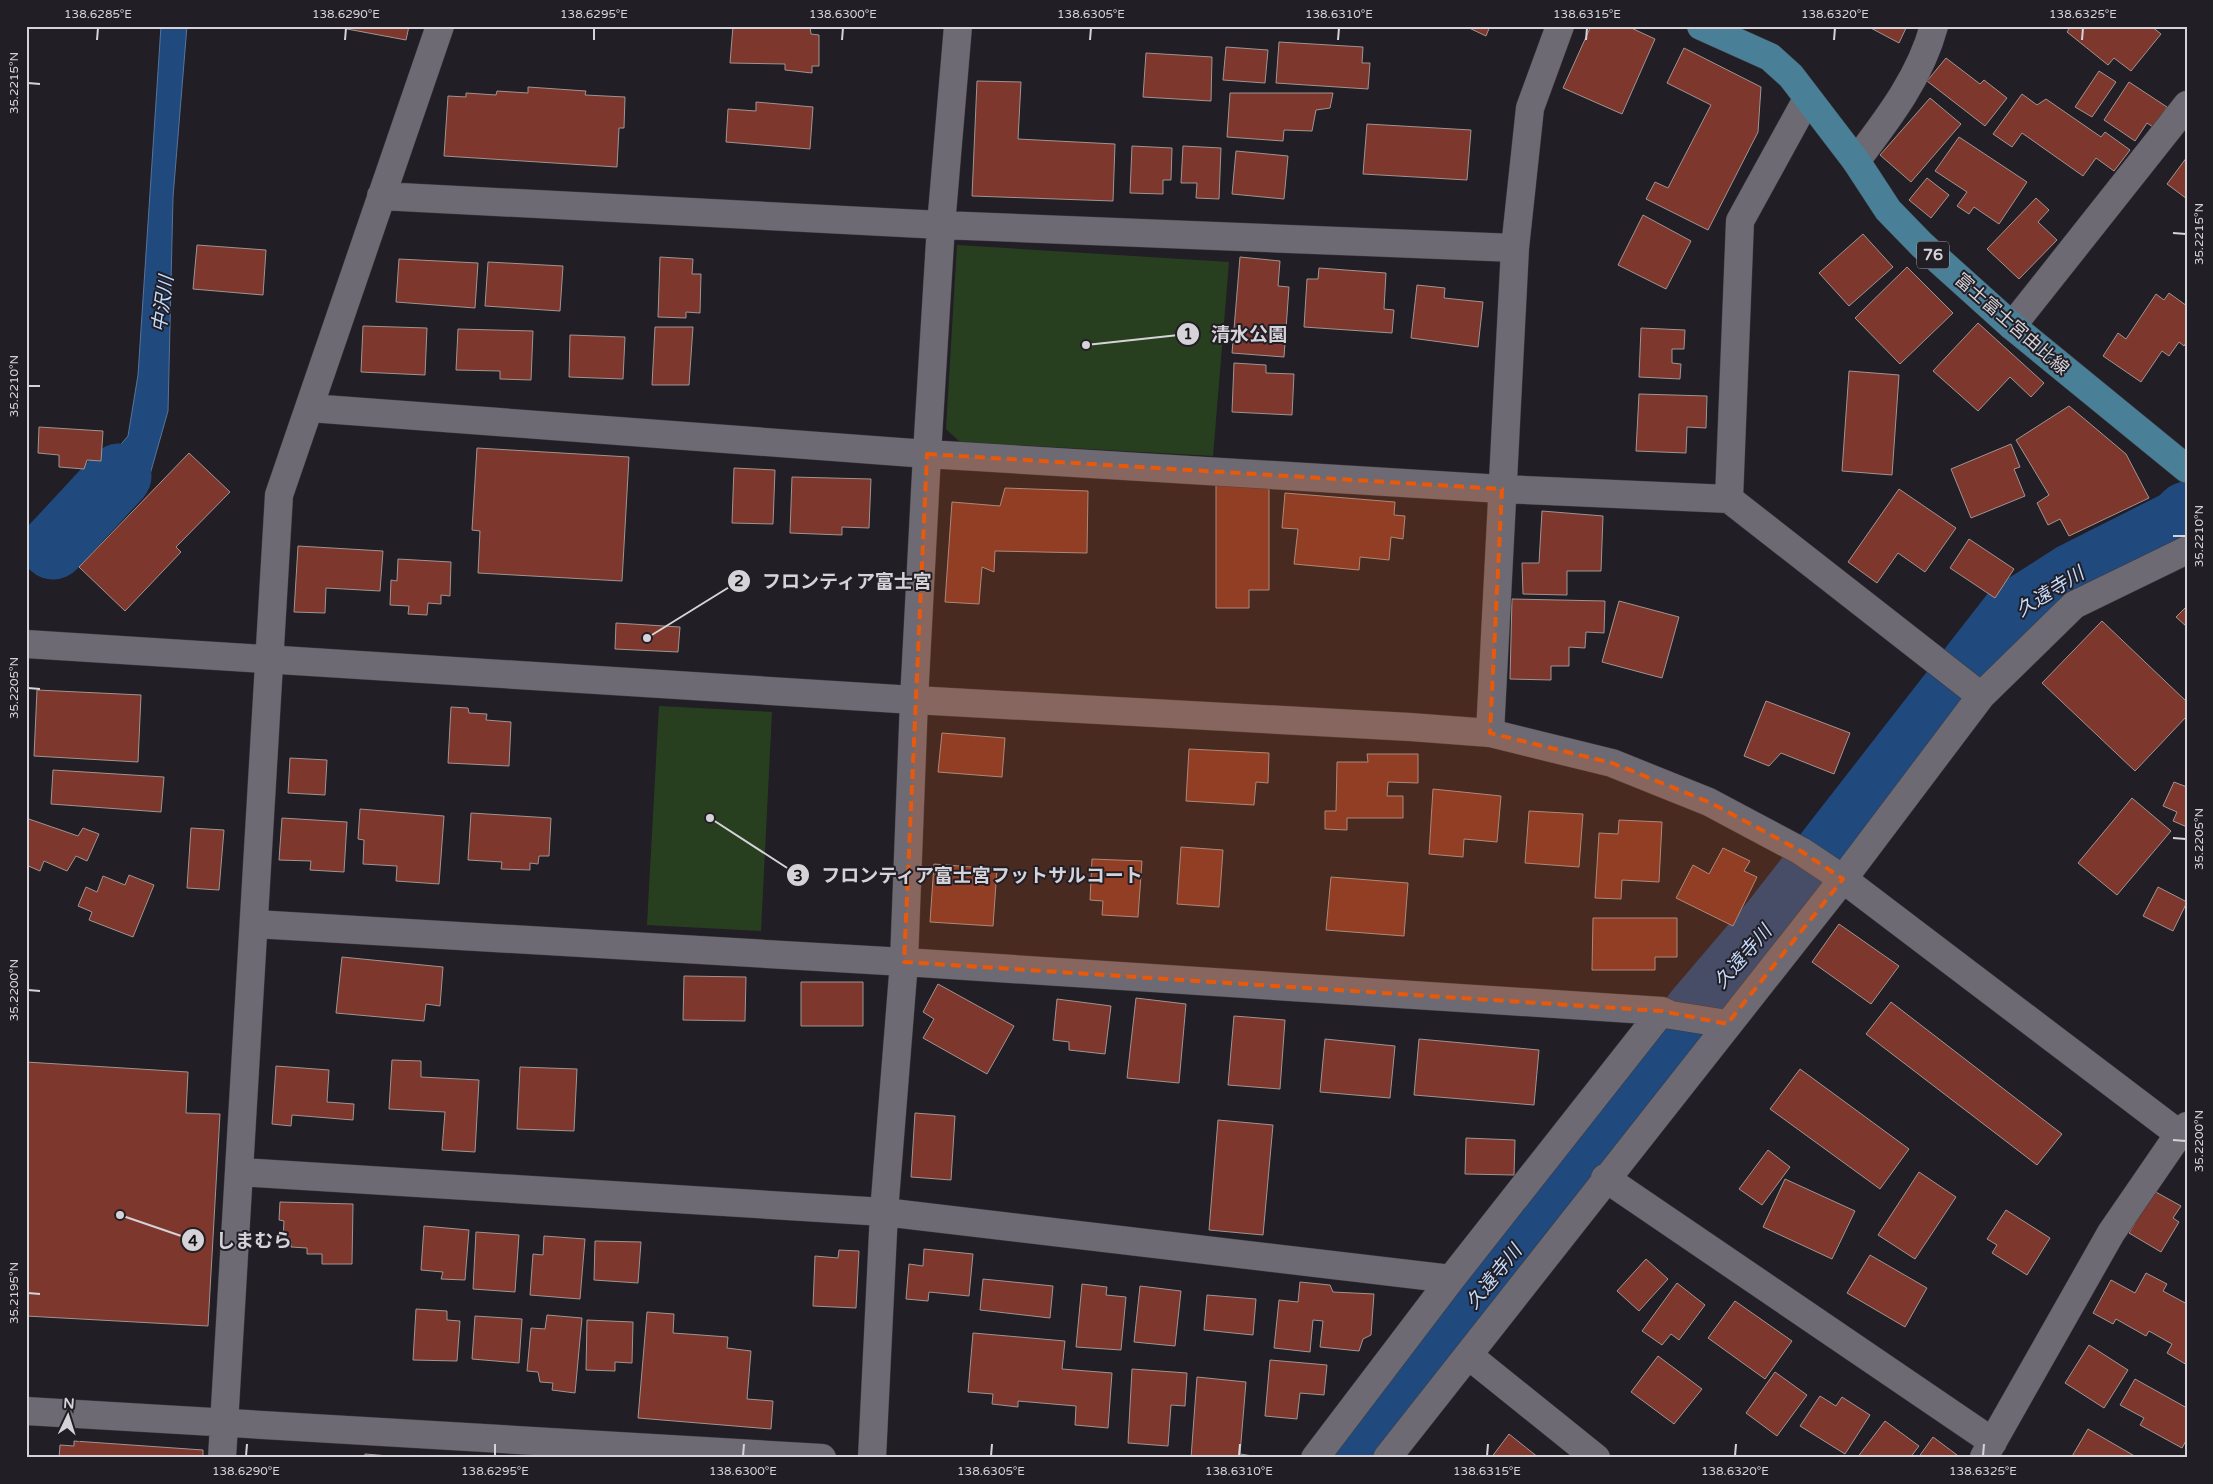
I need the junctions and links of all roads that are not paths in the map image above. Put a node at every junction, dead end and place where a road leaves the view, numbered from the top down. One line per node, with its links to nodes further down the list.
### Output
1 (440, 26): 9 (street)
2 (958, 26): 10 (street)
3 (1560, 26): 11 (street)
4 (1701, 26): 6 (main road, 富士富士宮由比線 / 76)
5 (1934, 26): 8 (street)
6 (1807, 99): 8 (main road, 富士富士宮由比線 / 76); 17 (street)
7 (2187, 105): 12 (street)
8 (1856, 161): 12 (main road, 富士富士宮由比線 / 76)
9 (381, 196): 10 (street); 13 (street)
10 (941, 225): 11 (street); 14 (street)
11 (1516, 248): 16 (street)
12 (2012, 326): 15 (main road, 富士富士宮由比線 / 76)
13 (310, 408): 14 (street); 20 (street)
14 (927, 454): 16 (street); 22 (street)
15 (2187, 469)
16 (1502, 489): 17 (street); 23 (street)
17 (1729, 499): 21 (street)
18 (2187, 550): 21 (street)
19 (26, 644): 20 (street)
20 (271, 660): 22 (street); 25 (street)
21 (1978, 693): 24 (street)
22 (914, 700): 23 (street); 26 (street)
23 (1490, 733): 24 (street)
24 (1838, 877): 28 (street); 29 (street)
25 (255, 924): 26 (street); 30 (street)
26 (904, 962): 27 (street); 32 (street)
27 (1667, 1013): 28 (street); 33 (street)
28 (1717, 1022): 31 (street)
29 (2183, 1130): 37 (street)
30 (240, 1172): 32 (street); 36 (street)
31 (1605, 1178): 34 (street); 37 (street)
32 (884, 1212): 33 (street); 40 (street)
33 (1451, 1278): 41 (street)
34 (1468, 1355): 42 (street); 43 (street)
35 (26, 1411): 36 (street)
36 (224, 1423): 38 (street); 39 (street)
37 (1988, 1450)
38 (222, 1458)
39 (822, 1458)
40 (872, 1458)
41 (1315, 1458)
42 (1386, 1458)
43 (1596, 1458)

